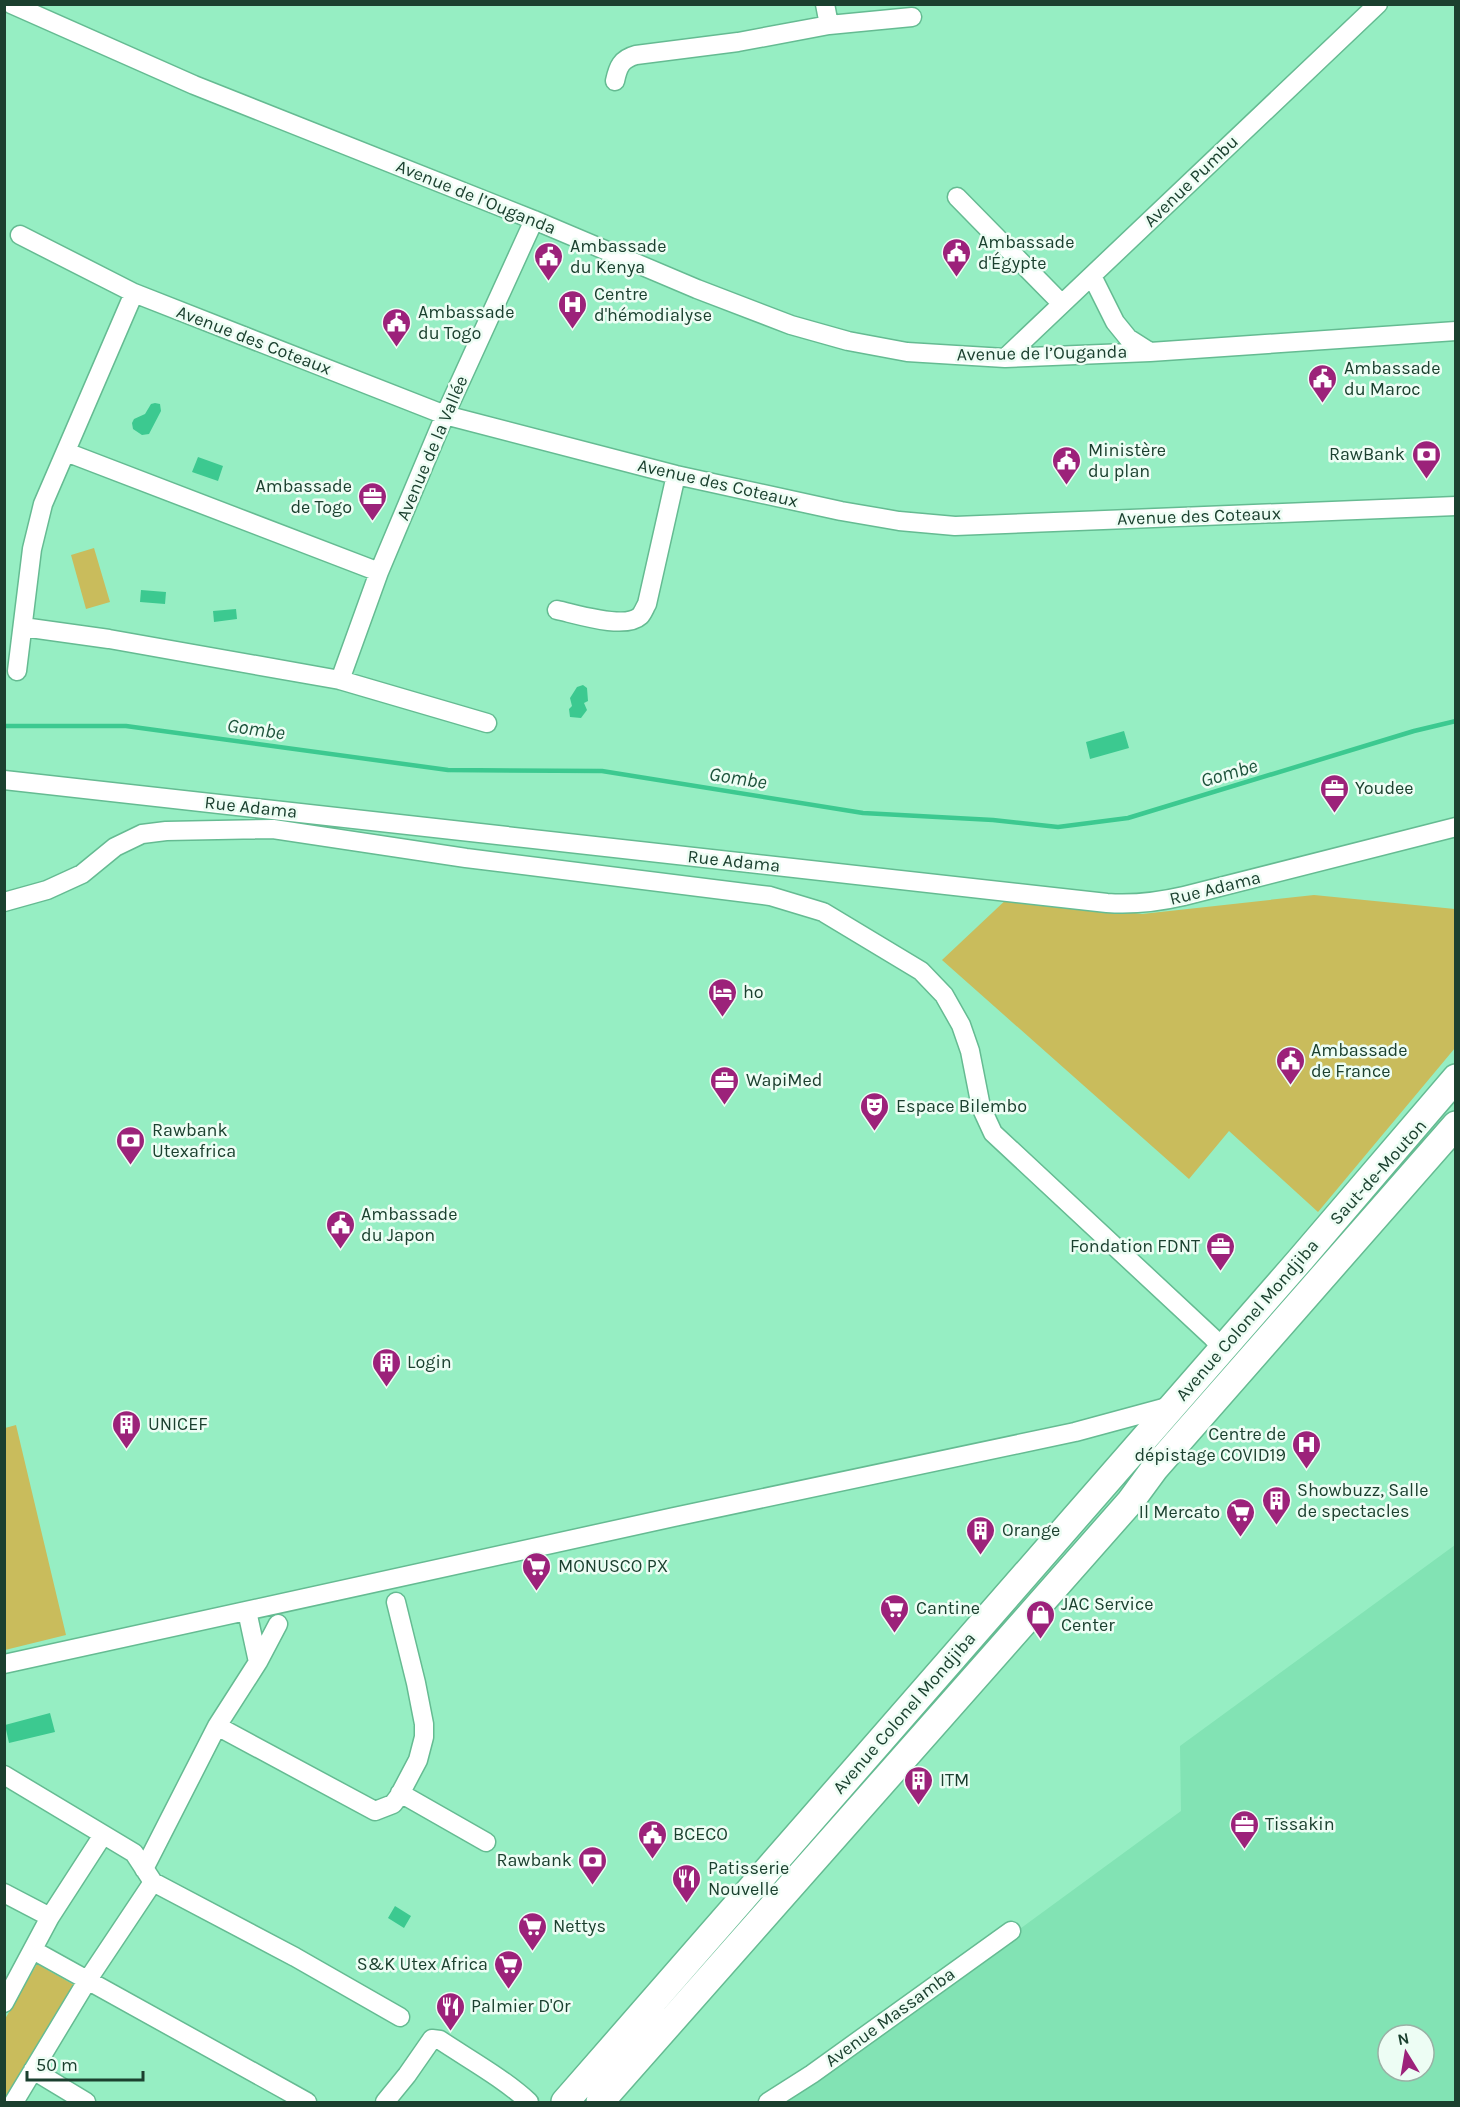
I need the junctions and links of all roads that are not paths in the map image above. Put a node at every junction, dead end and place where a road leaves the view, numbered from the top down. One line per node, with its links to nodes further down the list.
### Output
1 (11, 4): 8 (street, Avenue de l’Ouganda)
2 (825, 4): 5 (street)
3 (1378, 4): 10 (street, Avenue Pumbu)
4 (912, 17): 5 (street)
5 (829, 25): 6 (street)
6 (615, 81)
7 (957, 197): 12 (street)
8 (534, 220): 15 (street, Avenue de l’Ouganda); 16 (street, Avenue de la Vallée)
9 (20, 235): 11 (street, Avenue des Coteaux)
10 (1092, 276): 12 (street, Avenue Pumbu); 14 (street)
11 (134, 293): 16 (street, Avenue des Coteaux); 17 (street)
12 (1061, 303): 15 (street, Avenue Pumbu)
13 (1455, 331): 14 (street, Avenue de l’Ouganda)
14 (1150, 352): 15 (street, Avenue de l’Ouganda)
15 (1005, 358)
16 (445, 416): 18 (street, Avenue des Coteaux); 20 (street, Avenue de la Vallée)
17 (66, 452): 20 (street); 22 (street)
18 (676, 475): 19 (street, Avenue des Coteaux); 21 (street)
19 (1455, 506)
20 (379, 572): 24 (street, Avenue de la Vallée)
21 (557, 610)
22 (23, 627): 23 (street); 24 (street)
23 (17, 671)
24 (340, 680): 25 (street)
25 (487, 723)
26 (4, 780): 27 (street, Rue Adama)
27 (1455, 827)
28 (4, 902): 35 (street)
29 (1455, 1078): 33 (main road, Avenue Colonel Mondjiba)
30 (1455, 1085): 33 (main road, Saut-de-Mouton)
31 (1455, 1119): 34 (main road, Saut-de-Mouton)
32 (1455, 1125): 34 (main road, Avenue Colonel Mondjiba)
33 (1301, 1259): 35 (main road, Avenue Colonel Mondjiba)
34 (1321, 1278): 37 (main road, Avenue Colonel Mondjiba)
35 (1222, 1348): 36 (main road, Avenue Colonel Mondjiba)
36 (1171, 1406): 37 (main road); 39 (street); 52 (main road, Avenue Colonel Mondjiba)
37 (1192, 1426): 54 (main road, Avenue Colonel Mondjiba)
38 (396, 1602): 45 (street)
39 (247, 1611): 41 (street); 42 (street)
40 (278, 1624): 41 (street)
41 (258, 1662): 43 (street)
42 (4, 1664)
43 (217, 1726): 45 (street); 48 (street)
44 (4, 1775): 46 (street)
45 (400, 1793): 47 (street)
46 (103, 1835): 48 (street); 50 (street)
47 (486, 1842)
48 (149, 1876): 55 (street); 57 (street)
49 (4, 1893): 50 (street)
50 (50, 1917): 53 (street)
51 (1011, 1931): 66 (street, Avenue Massamba)
52 (703, 1946): 54 (main road); 65 (main road, Avenue Colonel Mondjiba)
53 (33, 1950): 55 (street); 56 (street)
54 (723, 1964): 59 (main road, Avenue Colonel Mondjiba)
55 (87, 1981): 58 (street); 62 (street)
56 (4, 2003)
57 (400, 2017)
58 (33, 2070): 60 (street); 61 (street)
59 (609, 2100)
60 (14, 2103)
61 (86, 2103)
62 (307, 2103)
63 (385, 2103): 64 (street)
64 (529, 2103)
65 (565, 2103)
66 (768, 2103)

